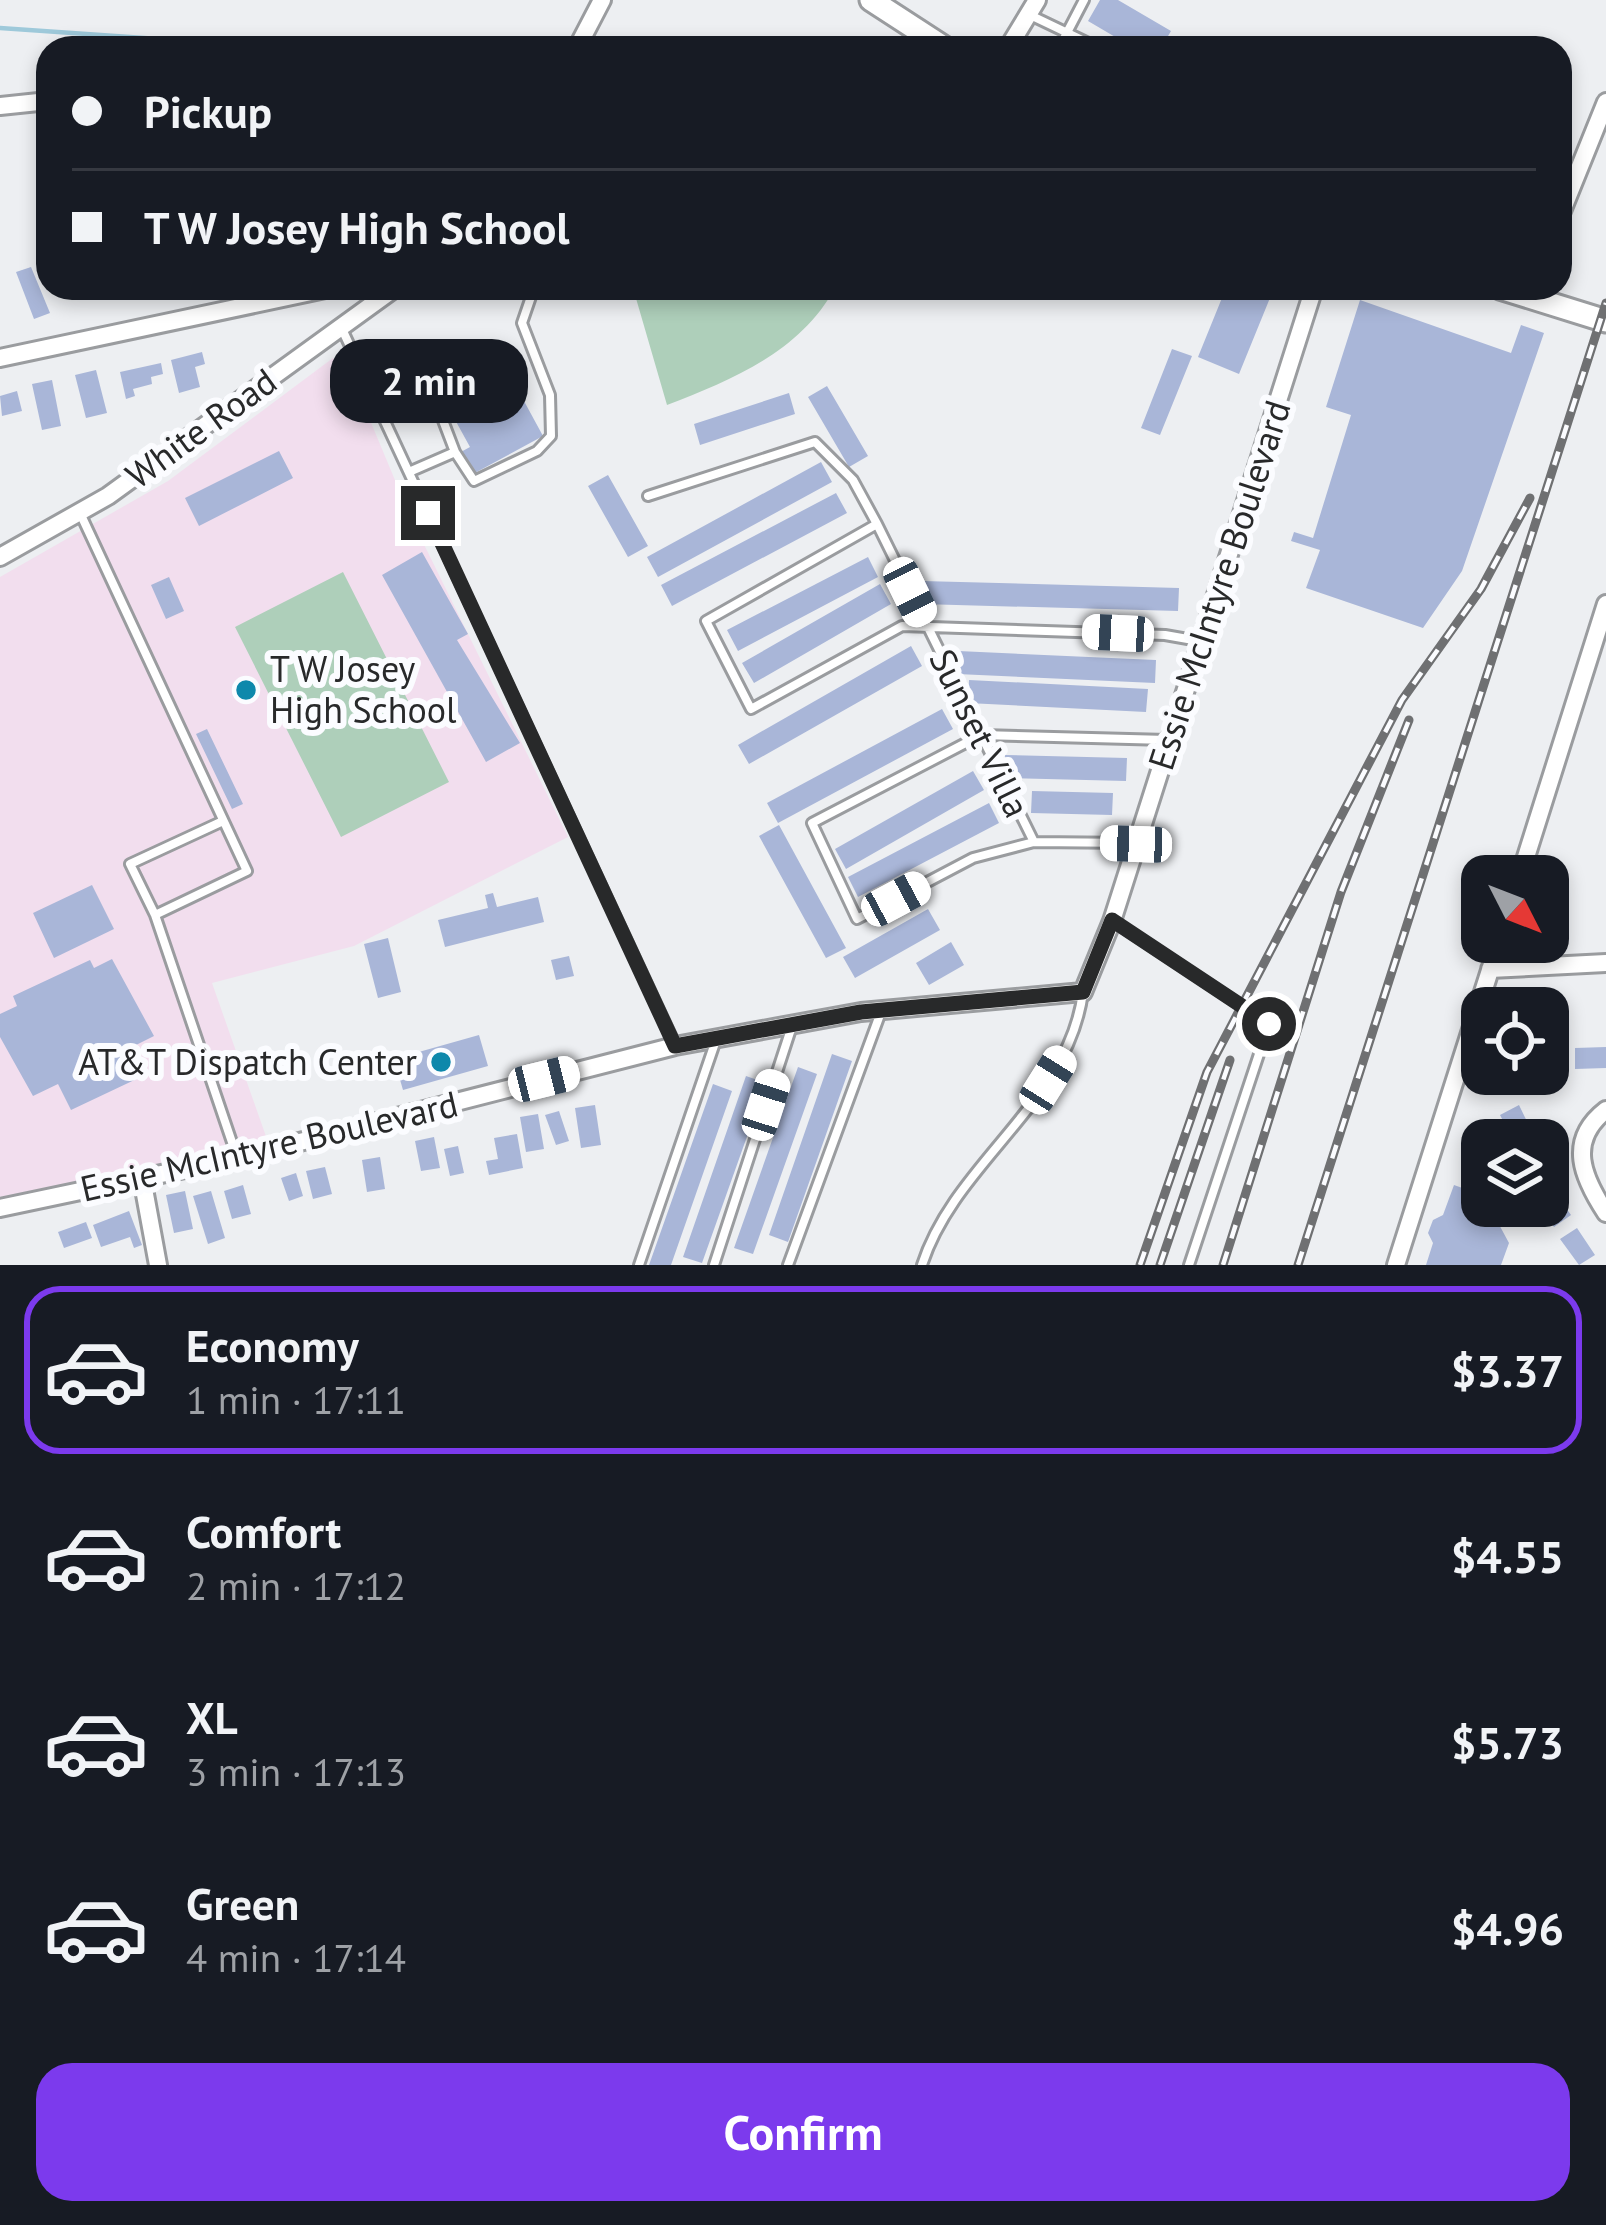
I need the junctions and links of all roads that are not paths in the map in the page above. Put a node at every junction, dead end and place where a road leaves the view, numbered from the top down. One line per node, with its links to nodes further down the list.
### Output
1 (602, 0): 6 (street)
2 (871, 0): 7 (street)
3 (1084, 0): 5 (lane)
4 (1033, 7): 5 (lane); 8 (street)
5 (1069, 30): 9 (lane); 10 (lane)
6 (584, 36)
7 (926, 36)
8 (1015, 36)
9 (1066, 36)
10 (1079, 36)
11 (36, 102): 13 (street)
12 (1606, 102): 14 (street)
13 (0, 106)
14 (1572, 187)
15 (273, 300): 22 (street)
16 (378, 300): 21 (street, White Road)
17 (530, 300): 24 (lane)
18 (1311, 300): 32 (street, Essie McIntyre Boulevard)
19 (1549, 300): 20 (street)
20 (1606, 321)
21 (341, 327): 25 (lane); 27 (street, White Road)
22 (0, 358)
23 (423, 368): 24 (lane)
24 (455, 452): 25 (lane)
25 (409, 472): 48 (lane)
26 (648, 496): 28 (lane, Sunset Villa)
27 (79, 512): 29 (street, White Road); 35 (lane)
28 (878, 524): 31 (lane, Sunset Villa); 31 (lane)
29 (0, 557)
30 (1606, 604): 38 (street)
31 (927, 626): 32 (lane); 33 (lane, Sunset Villa)
32 (1200, 641): 34 (street, Essie McIntyre Boulevard)
33 (981, 735): 34 (lane); 36 (lane, Sunset Villa); 36 (lane)
34 (1168, 740): 37 (street, Essie McIntyre Boulevard)
35 (224, 821): 39 (lane); 39 (lane)
36 (1034, 842): 37 (lane, Sunset Villa)
37 (1136, 844): 40 (street, Essie McIntyre Boulevard)
38 (1527, 855)
39 (155, 915): 50 (lane)
40 (1112, 920): 44 (street, Essie McIntyre Boulevard); 59 (lane)
41 (1606, 962): 43 (street)
42 (1492, 963): 43 (street)
43 (1490, 969): 60 (street)
44 (1083, 992): 45 (street, Essie McIntyre Boulevard); 58 (lane)
45 (882, 1011): 46 (street, Essie McIntyre Boulevard); 57 (lane)
46 (793, 1025): 47 (street, Essie McIntyre Boulevard); 56 (lane)
47 (716, 1038): 48 (street, Essie McIntyre Boulevard); 55 (lane)
48 (675, 1046): 50 (street, Essie McIntyre Boulevard)
49 (1606, 1110): 53 (street)
50 (237, 1159): 51 (street, Essie McIntyre Boulevard)
51 (142, 1178): 52 (street, Essie McIntyre Boulevard); 54 (street)
52 (0, 1208)
53 (1606, 1214)
54 (158, 1265)
55 (638, 1265)
56 (714, 1265)
57 (788, 1265)
58 (922, 1265)
59 (1189, 1265)
60 (1396, 1265)

